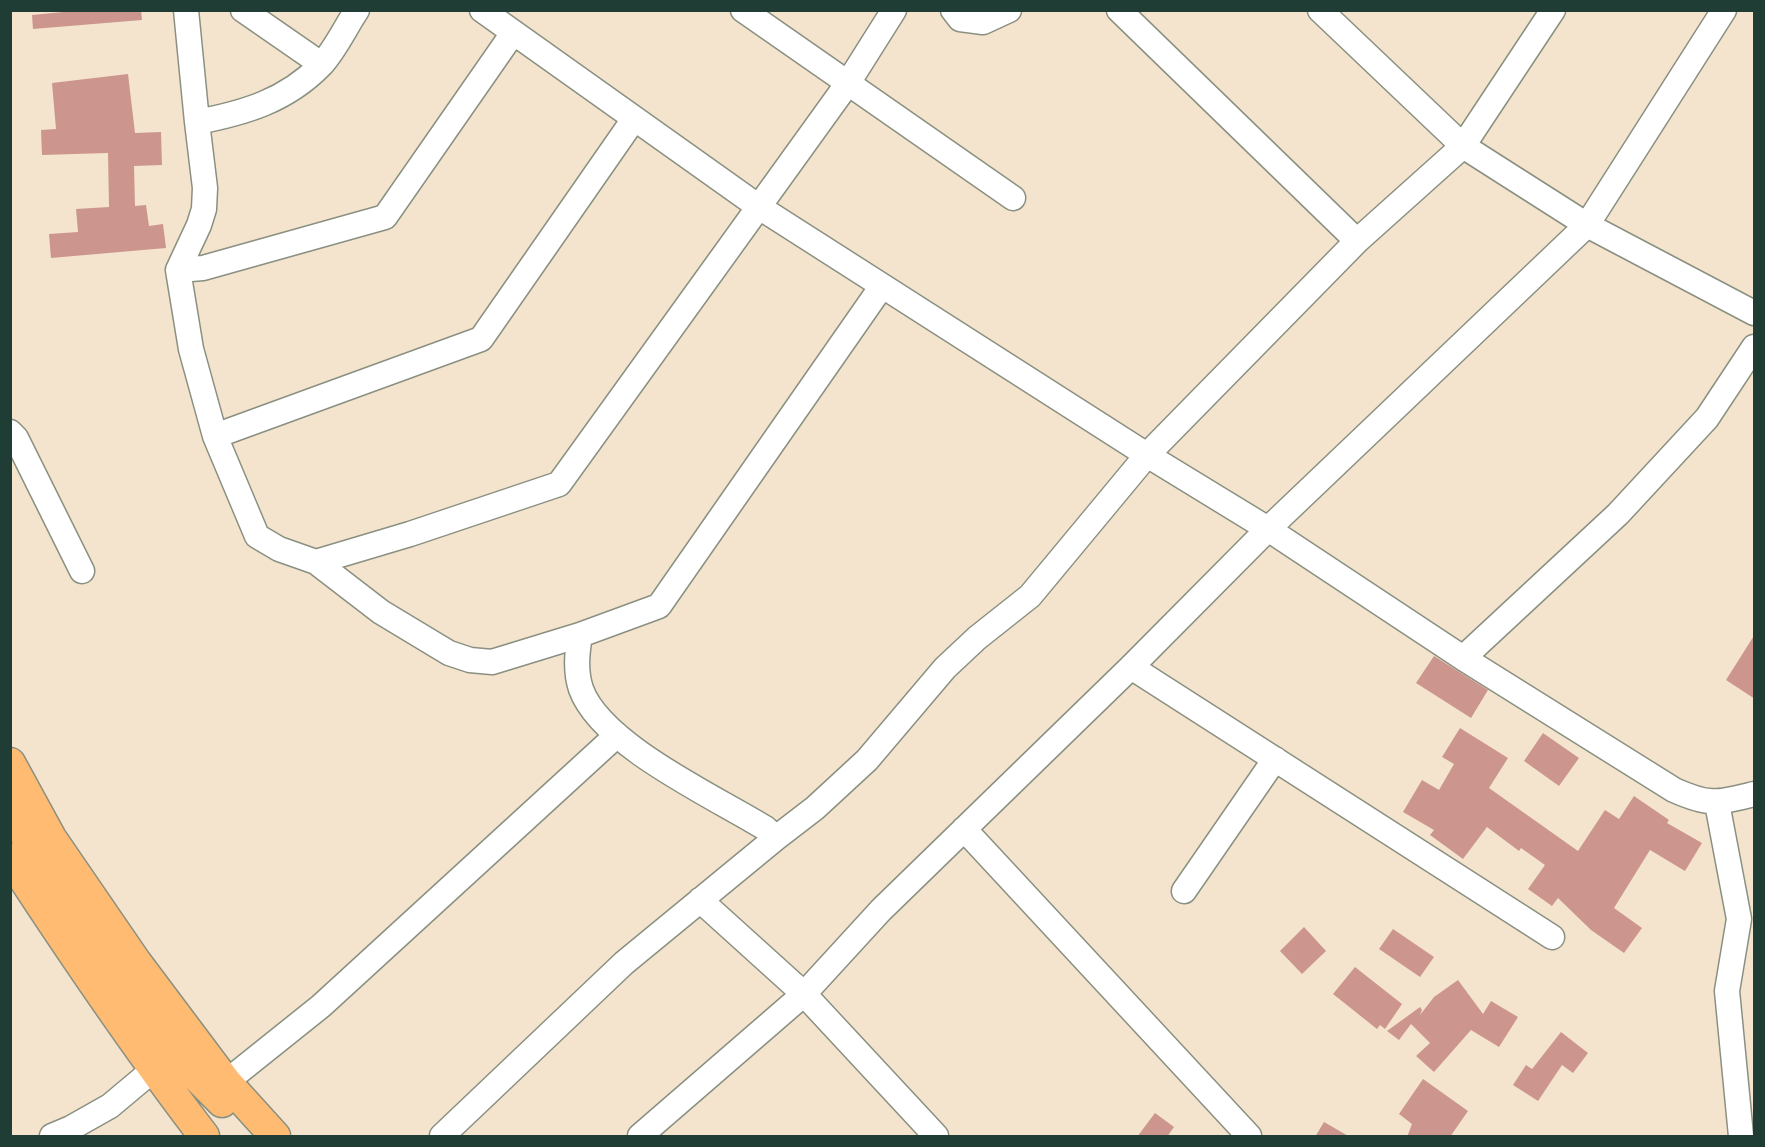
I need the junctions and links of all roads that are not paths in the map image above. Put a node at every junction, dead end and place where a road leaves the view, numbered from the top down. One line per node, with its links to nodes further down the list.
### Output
1 (186, 10): 17 (street)
2 (243, 10): 14 (street)
3 (357, 10): 14 (street)
4 (482, 10): 13 (street)
5 (743, 10): 15 (street)
6 (894, 10): 15 (street)
7 (953, 10): 8 (street)
8 (1009, 10)
9 (1119, 10): 22 (street)
10 (1320, 10): 18 (street)
11 (1724, 10): 21 (street)
12 (1544, 14): 18 (street)
13 (513, 33): 16 (street); 23 (street)
14 (321, 64): 17 (street)
15 (848, 83): 19 (street); 20 (street)
16 (634, 119): 20 (street); 28 (street)
17 (197, 122): 23 (street)
18 (1463, 146): 21 (street); 22 (street)
19 (1013, 198)
20 (759, 207): 24 (street); 31 (street)
21 (1587, 225): 25 (street); 30 (street)
22 (1357, 241): 29 (street)
23 (178, 270): 28 (street)
24 (882, 286): 29 (street); 33 (street)
25 (1755, 313)
26 (1755, 347): 34 (street)
27 (10, 432): 32 (street)
28 (215, 436): 31 (street)
29 (1147, 455): 30 (street); 43 (street)
30 (1268, 529): 34 (street); 35 (street)
31 (316, 562): 33 (street)
32 (82, 571)
33 (580, 635): 36 (street)
34 (1463, 658): 40 (street)
35 (1131, 667): 37 (street); 42 (street)
36 (617, 735): 43 (street); 50 (street)
37 (1275, 759): 45 (street); 47 (street)
38 (10, 763): 50 (main road)
39 (1755, 794): 40 (street)
40 (1717, 803): 60 (street)
41 (10, 810): 49 (main road)
42 (964, 829): 48 (street); 59 (street)
43 (776, 838): 46 (street)
44 (10, 858): 49 (main road)
45 (1184, 891)
46 (700, 900): 48 (street); 57 (street)
47 (1552, 937)
48 (804, 994): 51 (street); 58 (street)
49 (166, 1064): 52 (street); 53 (main road); 54 (main road); 55 (main road)
50 (226, 1082): 56 (main road)
51 (928, 1134)
52 (52, 1137)
53 (204, 1137)
54 (226, 1137)
55 (255, 1137)
56 (275, 1137)
57 (442, 1137)
58 (640, 1137)
59 (1249, 1137)
60 (1741, 1137)

